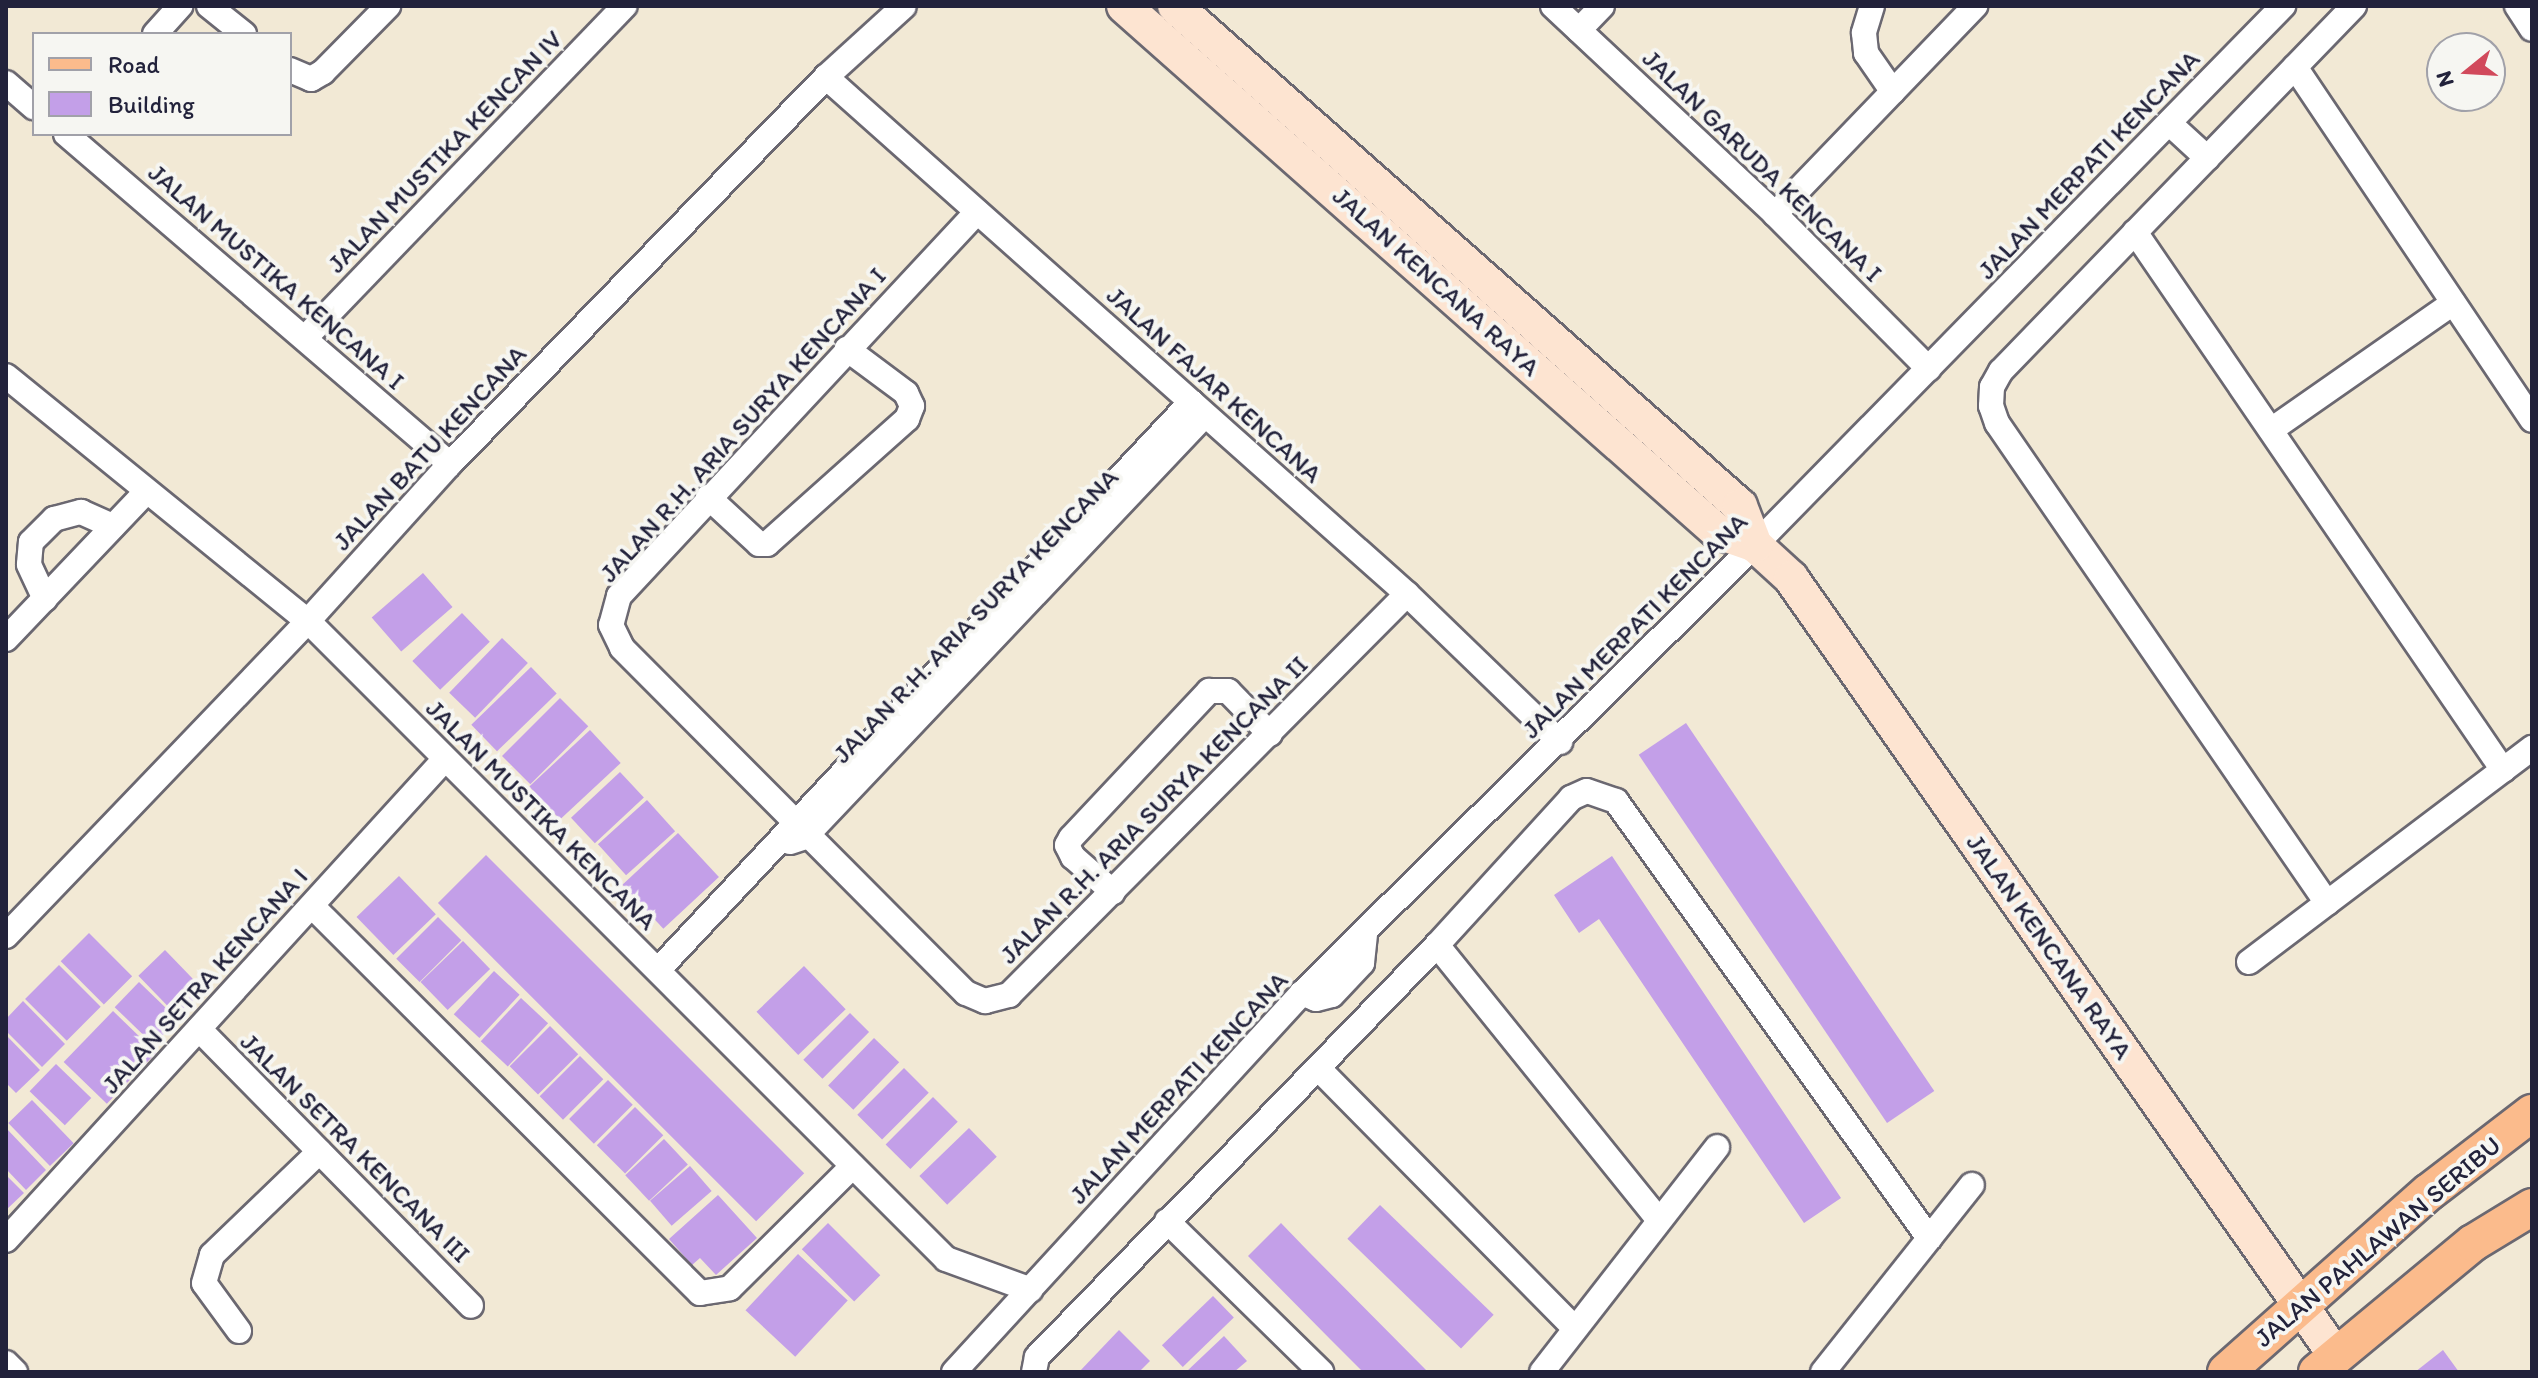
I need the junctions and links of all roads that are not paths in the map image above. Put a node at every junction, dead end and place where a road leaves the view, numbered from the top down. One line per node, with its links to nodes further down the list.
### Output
1 (180, 6): 17 (street)
2 (209, 6): 18 (street)
3 (388, 6): 20 (street)
4 (625, 6): 32 (street, JALAN MUSTIKA KENCAN IV)
5 (904, 6): 21 (street, JALAN BATU KENCANA)
6 (1124, 6): 43 (street, JALAN KENCANA RAYA)
7 (1175, 6): 43 (street, JALAN KENCANA RAYA)
8 (1553, 6): 16 (street, JALAN GARUDA KENCANA I)
9 (1602, 6): 16 (street)
10 (1872, 6): 23 (street)
11 (1975, 6): 23 (street)
12 (2283, 6): 25 (street, JALAN MERPATI KENCANA)
13 (2354, 6): 19 (street)
14 (2517, 6): 15 (street)
15 (2532, 29)
16 (1579, 30): 29 (street, JALAN GARUDA KENCANA I)
17 (157, 32)
18 (242, 32)
19 (2295, 67): 27 (street); 31 (street)
20 (292, 71)
21 (826, 77): 28 (street, JALAN FAJAR KENCANA); 39 (street, JALAN BATU KENCANA)
22 (6, 83): 24 (street)
23 (1893, 92): 29 (street)
24 (32, 105)
25 (2169, 123): 27 (street); 34 (street, JALAN MERPATI KENCANA)
26 (68, 136): 32 (street, JALAN MUSTIKA KENCANA I)
27 (2207, 158): 30 (street)
28 (977, 212): 33 (street, JALAN R.H. ARIA SURYA KENCANA I); 36 (street, JALAN FAJAR KENCANA)
29 (1775, 214): 34 (street, JALAN GARUDA KENCANA I)
30 (2135, 232): 38 (street); 55 (street)
31 (2453, 303): 37 (street); 38 (street)
32 (305, 338): 39 (street, JALAN MUSTIKA KENCANA I)
33 (847, 349): 41 (street, JALAN R.H. ARIA SURYA KENCANA I); 41 (street)
34 (1929, 369): 43 (street, JALAN MERPATI KENCANA)
35 (6, 376): 40 (street, JALAN MUSTIKA KENCANA)
36 (1198, 409): 44 (street, JALAN FAJAR KENCANA); 53 (street, JALAN R.H. ARIA SURYA KENCANA)
37 (2532, 420)
38 (2271, 430): 52 (street)
39 (450, 464): 46 (street, JALAN BATU KENCANA)
40 (147, 491): 42 (street); 46 (street, JALAN MUSTIKA KENCANA)
41 (708, 497): 53 (street, JALAN R.H. ARIA SURYA KENCANA I)
42 (113, 526): 45 (street); 45 (street)
43 (1755, 545): 49 (street, JALAN MERPATI KENCANA); 79 (street, JALAN KENCANA RAYA)
44 (1407, 594): 48 (street, JALAN R.H. ARIA SURYA KENCANA II); 49 (street, JALAN FAJAR KENCANA)
45 (45, 599): 47 (street)
46 (308, 621): 51 (street, JALAN MUSTIKA KENCANA); 58 (street, JALAN BATU KENCANA)
47 (6, 639)
48 (1270, 734): 54 (street, JALAN R.H. ARIA SURYA KENCANA II); 54 (street)
49 (1560, 742): 57 (street, JALAN MERPATI KENCANA)
50 (2532, 748): 52 (street)
51 (444, 760): 56 (street, JALAN SETRA KENCANA I); 61 (street, JALAN MUSTIKA KENCANA)
52 (2503, 770): 55 (street)
53 (792, 835): 54 (street, JALAN R.H. ARIA SURYA KENCANA II); 61 (street, JALAN R.H. ARIA SURYA KENCANA)
54 (1113, 892)
55 (2327, 903): 60 (street)
56 (312, 906): 65 (street, JALAN SETRA KENCANA I); 70 (street)
57 (1365, 932): 62 (street); 63 (street, JALAN MERPATI KENCANA)
58 (6, 936)
59 (1437, 945): 64 (street); 73 (street); 75 (street)
60 (2249, 962)
61 (658, 970): 70 (street, JALAN MUSTIKA KENCANA)
62 (1346, 980): 63 (street); 64 (street)
63 (1302, 993): 77 (street, JALAN MERPATI KENCANA)
64 (1374, 1007): 66 (street)
65 (199, 1029): 69 (street, JALAN SETRA KENCANA III); 76 (street, JALAN SETRA KENCANA I)
66 (1318, 1068): 74 (street); 80 (street)
67 (2532, 1113): 79 (main road, JALAN PAHLAWAN SERIBU)
68 (1717, 1147): 73 (street)
69 (319, 1152): 78 (street, JALAN SETRA KENCANA III); 81 (street)
70 (853, 1166): 77 (street, JALAN MUSTIKA KENCANA)
71 (1972, 1185): 75 (street)
72 (2532, 1207): 83 (main road)
73 (1659, 1220): 80 (street)
74 (1167, 1221): 86 (street); 87 (street)
75 (1929, 1238): 89 (street)
76 (6, 1240)
77 (1031, 1290): 85 (street, JALAN MERPATI KENCANA)
78 (471, 1306)
79 (2298, 1308): 83 (street, JALAN KENCANA RAYA); 90 (main road, JALAN PAHLAWAN SERIBU)
80 (1575, 1329): 88 (street)
81 (239, 1331)
82 (6, 1363): 84 (street)
83 (2327, 1364)
84 (15, 1372)
85 (954, 1372)
86 (1034, 1372)
87 (1321, 1372)
88 (1542, 1372)
89 (1823, 1372)
90 (2226, 1372)

